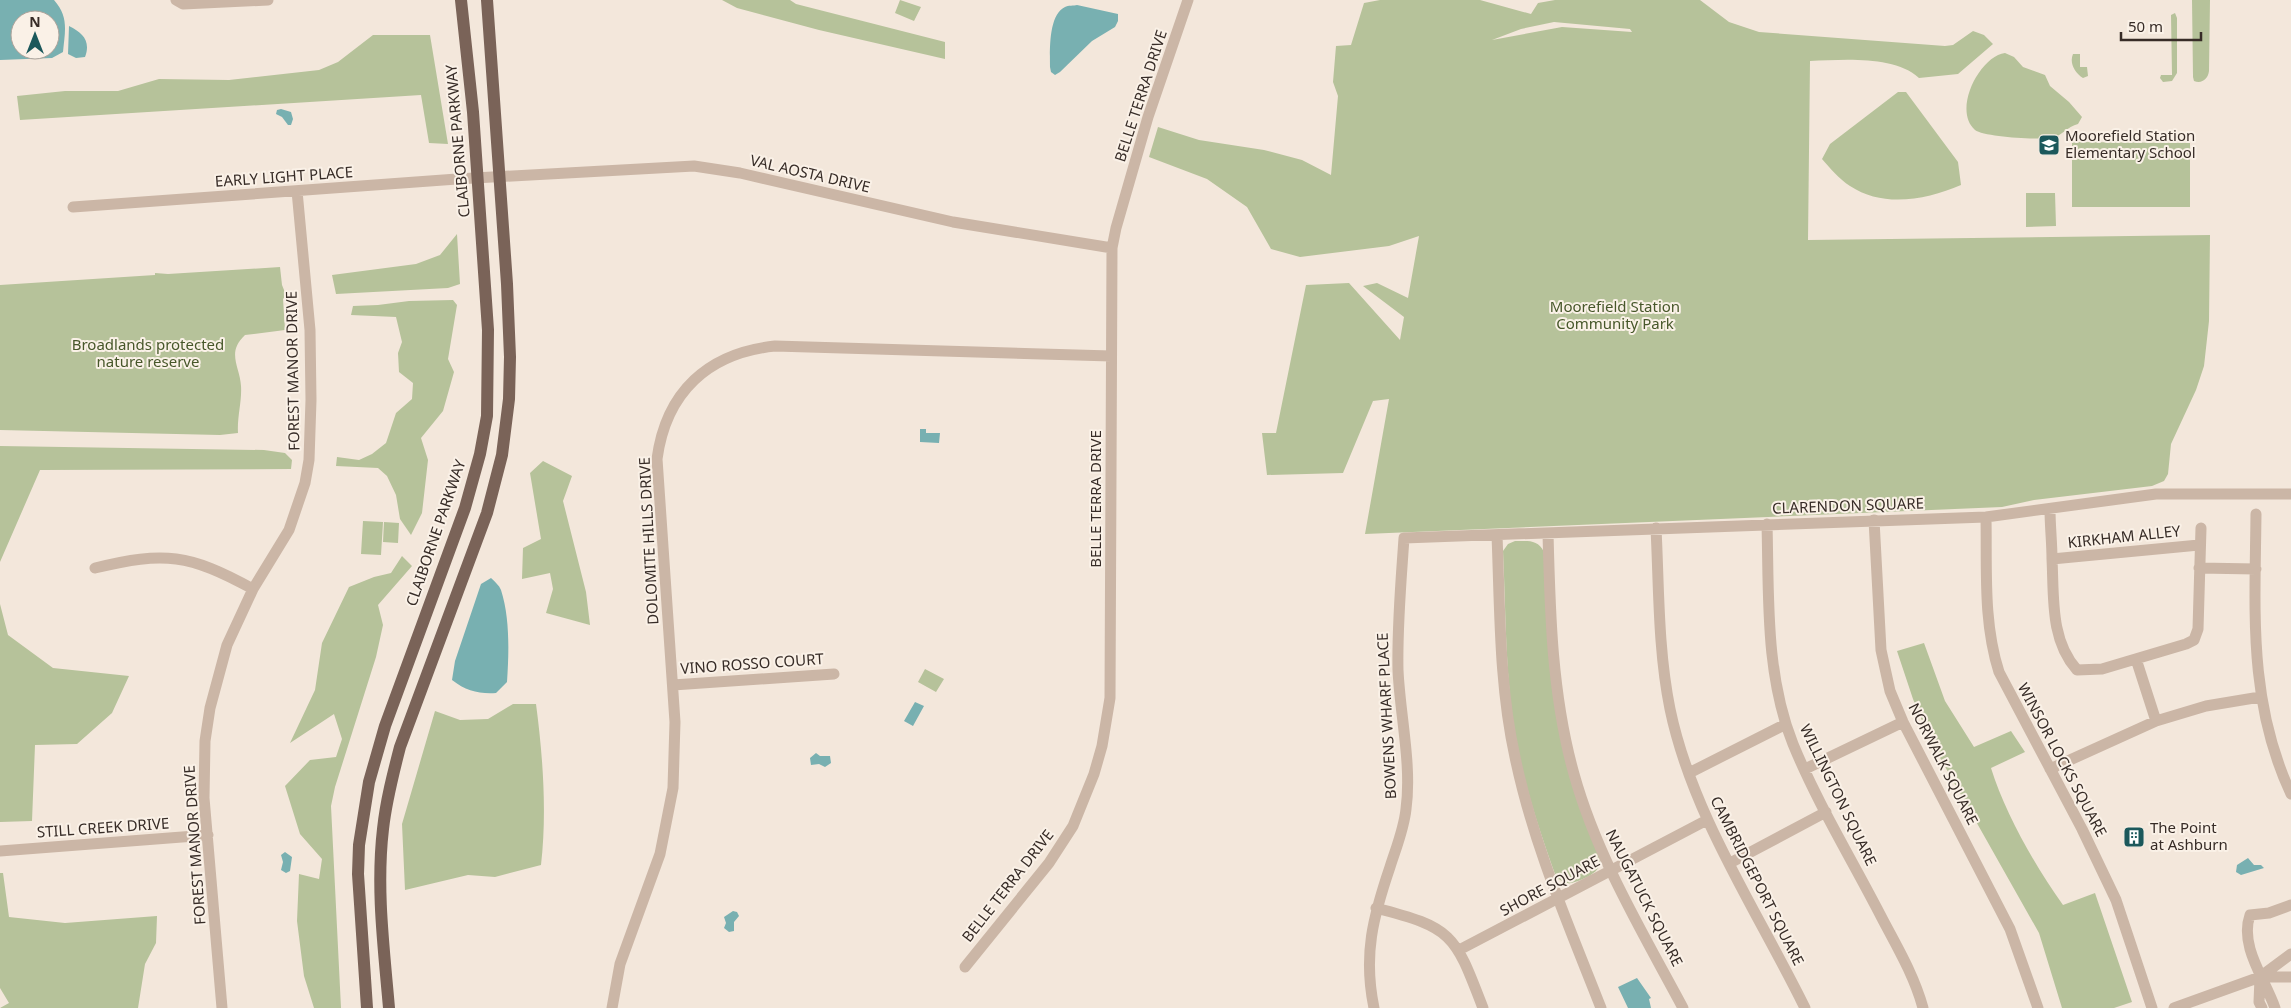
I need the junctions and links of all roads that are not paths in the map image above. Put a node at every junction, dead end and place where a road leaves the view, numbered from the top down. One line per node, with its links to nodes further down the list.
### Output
1 (176, 0): 2 (street)
2 (268, 0)
3 (461, 0): 7 (main road, CLAIBORNE PARKWAY)
4 (487, 0): 6 (main road)
5 (1188, 0): 10 (street, BELLE TERRA DRIVE)
6 (498, 178): 7 (street, EARLY LIGHT PLACE); 10 (street, VAL AOSTA DRIVE); 56 (main road)
7 (478, 179): 8 (street, EARLY LIGHT PLACE); 55 (main road, CLAIBORNE PARKWAY)
8 (297, 191): 9 (street, EARLY LIGHT PLACE); 28 (street, FOREST MANOR DRIVE)
9 (73, 207)
10 (1112, 248): 11 (street, BELLE TERRA DRIVE)
11 (1111, 356): 31 (street, DOLOMITE HILLS DRIVE); 51 (street, BELLE TERRA DRIVE)
12 (2291, 494): 13 (street, CLARENDON SQUARE)
13 (2050, 509): 15 (street, CLARENDON SQUARE); 24 (street)
14 (2256, 514): 27 (street)
15 (1986, 517): 16 (street, CLARENDON SQUARE); 37 (street, WINSOR LOCKS SQUARE)
16 (1874, 520): 17 (street, CLARENDON SQUARE); 34 (street, NORWALK SQUARE)
17 (1767, 524): 18 (street, CLARENDON SQUARE); 35 (street, WILLINGTON SQUARE)
18 (1656, 528): 20 (street, CLARENDON SQUARE); 38 (street, CAMBRIDGEPORT SQUARE)
19 (2201, 528): 23 (street)
20 (1548, 533): 21 (street, CLARENDON SQUARE); 45 (street, NAUGATUCK SQUARE)
21 (1497, 535): 22 (street, CLARENDON SQUARE); 46 (street)
22 (1404, 538): 48 (street, BOWENS WHARF PLACE)
23 (2199, 545): 24 (street, KIRKHAM ALLEY); 26 (street)
24 (2052, 559): 29 (street)
25 (95, 568): 28 (street)
26 (2199, 568): 27 (street); 29 (street)
27 (2256, 569): 32 (street)
28 (252, 589): 42 (street, FOREST MANOR DRIVE)
29 (2136, 659): 33 (street)
30 (834, 674): 31 (street, VINO ROSSO COURT)
31 (673, 685): 57 (street, DOLOMITE HILLS DRIVE)
32 (2260, 697): 33 (street); 39 (street)
33 (2156, 721): 37 (street)
34 (1903, 722): 36 (street); 64 (street, NORWALK SQUARE)
35 (1786, 724): 36 (street, WILLINGTON SQUARE); 38 (street)
36 (1805, 769): 40 (street, WILLINGTON SQUARE)
37 (2050, 769): 65 (street, WINSOR LOCKS SQUARE)
38 (1689, 773): 41 (street, CAMBRIDGEPORT SQUARE)
39 (2291, 794)
40 (1826, 812): 44 (street); 63 (street, WILLINGTON SQUARE)
41 (1707, 820): 44 (street, CAMBRIDGEPORT SQUARE); 45 (street, SHORE SQUARE)
42 (208, 835): 43 (street, STILL CREEK DRIVE); 54 (street, FOREST MANOR DRIVE)
43 (0, 851)
44 (1730, 863): 62 (street, CAMBRIDGEPORT SQUARE)
45 (1610, 871): 46 (street, SHORE SQUARE); 61 (street, NAUGATUCK SQUARE)
46 (1559, 898): 49 (street, SHORE SQUARE); 60 (street)
47 (2291, 905): 52 (street)
48 (1376, 908): 49 (street); 58 (street, BOWENS WHARF PLACE)
49 (1459, 950): 59 (street)
50 (2291, 954): 52 (street)
51 (965, 967)
52 (2260, 977): 53 (street); 66 (street); 67 (street); 68 (street)
53 (2291, 977)
54 (222, 1008)
55 (367, 1008)
56 (388, 1008)
57 (612, 1008)
58 (1374, 1008)
59 (1484, 1008)
60 (1601, 1008)
61 (1683, 1008)
62 (1805, 1008)
63 (1923, 1008)
64 (2038, 1008)
65 (2152, 1008)
66 (2174, 1008)
67 (2262, 1008)
68 (2275, 1008)

